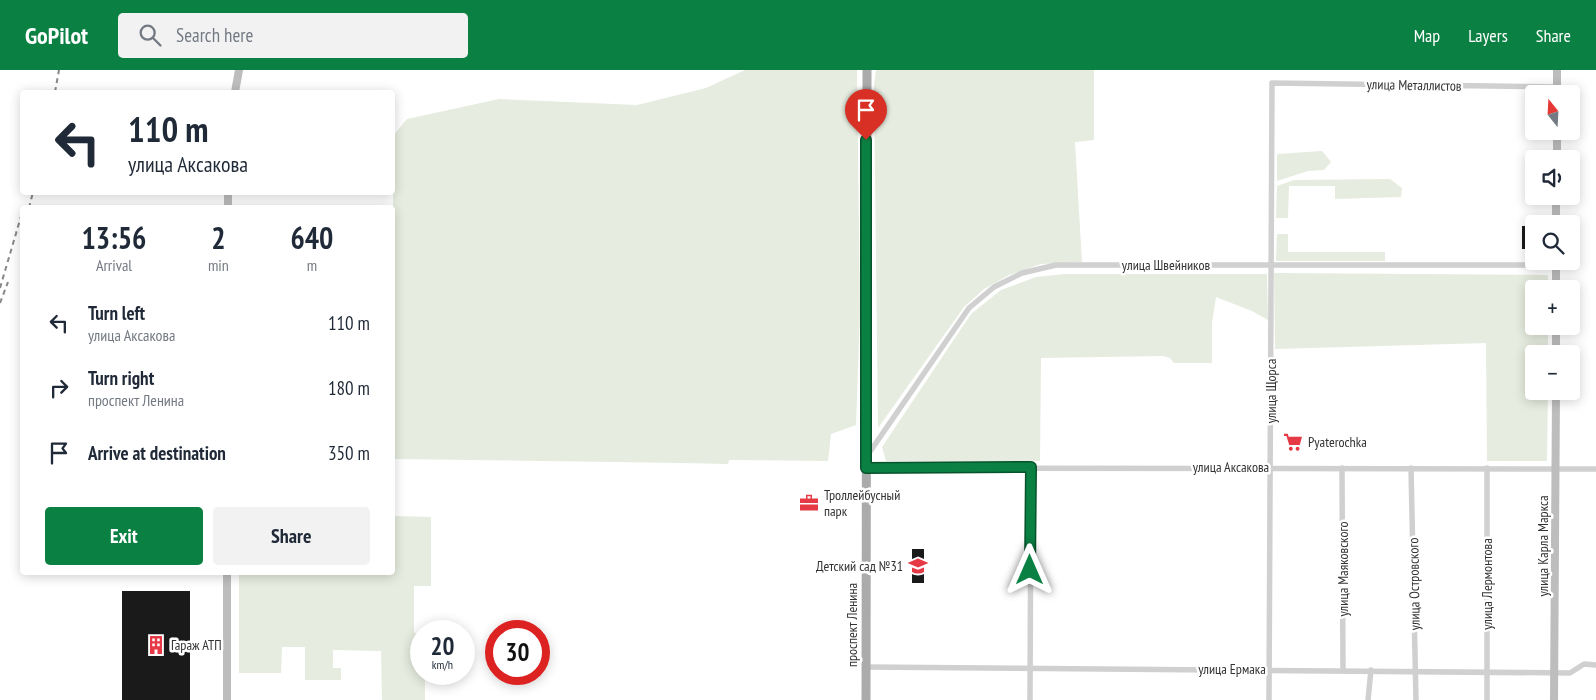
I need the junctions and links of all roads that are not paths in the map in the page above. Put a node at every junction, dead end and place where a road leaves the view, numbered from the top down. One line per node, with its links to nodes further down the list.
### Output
1 (238, 70): 6 (main road)
2 (867, 70): 11 (main road, проспект Ленина)
3 (1557, 70): 5 (main road)
4 (1272, 83): 7 (street, улица Металлистов); 9 (street, улица Щорса)
5 (1557, 85)
6 (235, 90)
7 (1525, 90)
8 (1525, 263): 9 (street, улица Швейников)
9 (1272, 264): 11 (street, улица Швейников); 12 (street, улица Щорса)
10 (1556, 400): 18 (main road, улица Карла Маркса)
11 (866, 458): 14 (main road, проспект Ленина)
12 (1271, 466): 13 (street, улица Аксакова); 15 (street, улица Аксакова); 24 (street, улица Щорса)
13 (1031, 467): 14 (street, улица Аксакова); 23 (street)
14 (866, 468): 22 (main road, проспект Ленина)
15 (1342, 468): 16 (street, улица Аксакова); 25 (street, улица Маяковского)
16 (1411, 468): 17 (street, улица Аксакова); 27 (street, улица Островского)
17 (1487, 468): 18 (street, улица Аксакова); 28 (street, улица Лермонтова)
18 (1556, 468): 19 (street, улица Аксакова); 29 (main road, улица Карла Маркса)
19 (1596, 468)
20 (227, 575): 30 (main road)
21 (1596, 665): 29 (street, улица Ермака)
22 (866, 667): 23 (street, улица Ермака); 31 (main road, проспект Ленина)
23 (1030, 668): 24 (street, улица Ермака); 32 (street)
24 (1270, 669): 25 (street, улица Ермака); 33 (street, улица Щорса)
25 (1343, 670): 26 (street, улица Ермака)
26 (1371, 670): 27 (street, улица Ермака); 34 (street)
27 (1416, 670): 28 (street, улица Ермака); 35 (street, улица Островского)
28 (1487, 671): 29 (street, улица Ермака); 36 (street, улица Лермонтова)
29 (1554, 673): 37 (main road, улица Карла Маркса)
30 (227, 700)
31 (866, 700)
32 (1030, 700)
33 (1269, 700)
34 (1368, 700)
35 (1416, 700)
36 (1487, 700)
37 (1554, 700)

